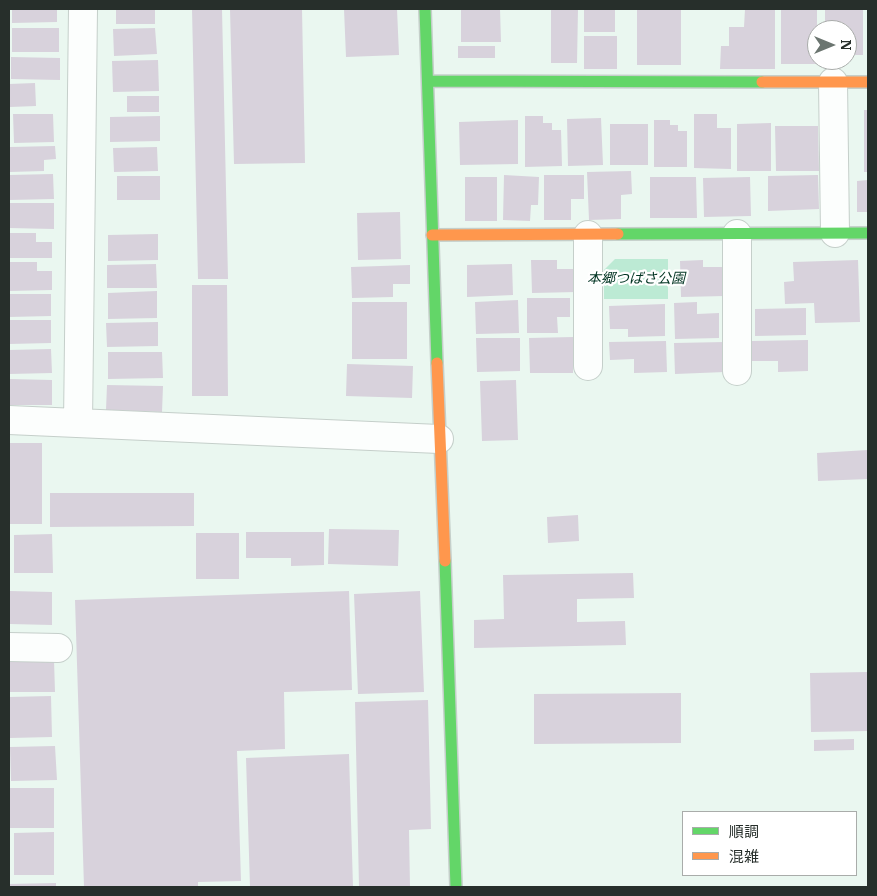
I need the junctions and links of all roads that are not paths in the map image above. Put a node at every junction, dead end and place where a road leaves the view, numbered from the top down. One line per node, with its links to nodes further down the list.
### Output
1 (83, 9): 14 (street)
2 (426, 9): 3 (street)
3 (428, 80): 4 (street); 9 (street)
4 (832, 82): 5 (street); 6 (street)
5 (868, 82)
6 (836, 233): 7 (street); 8 (street)
7 (868, 233)
8 (737, 234): 10 (street); 12 (street)
9 (432, 235): 10 (street); 15 (street)
10 (588, 235): 11 (street)
11 (588, 366)
12 (737, 372)
13 (9, 420): 14 (street)
14 (78, 422): 15 (street)
15 (439, 439): 18 (street)
16 (9, 647): 17 (street)
17 (58, 648)
18 (456, 887)

